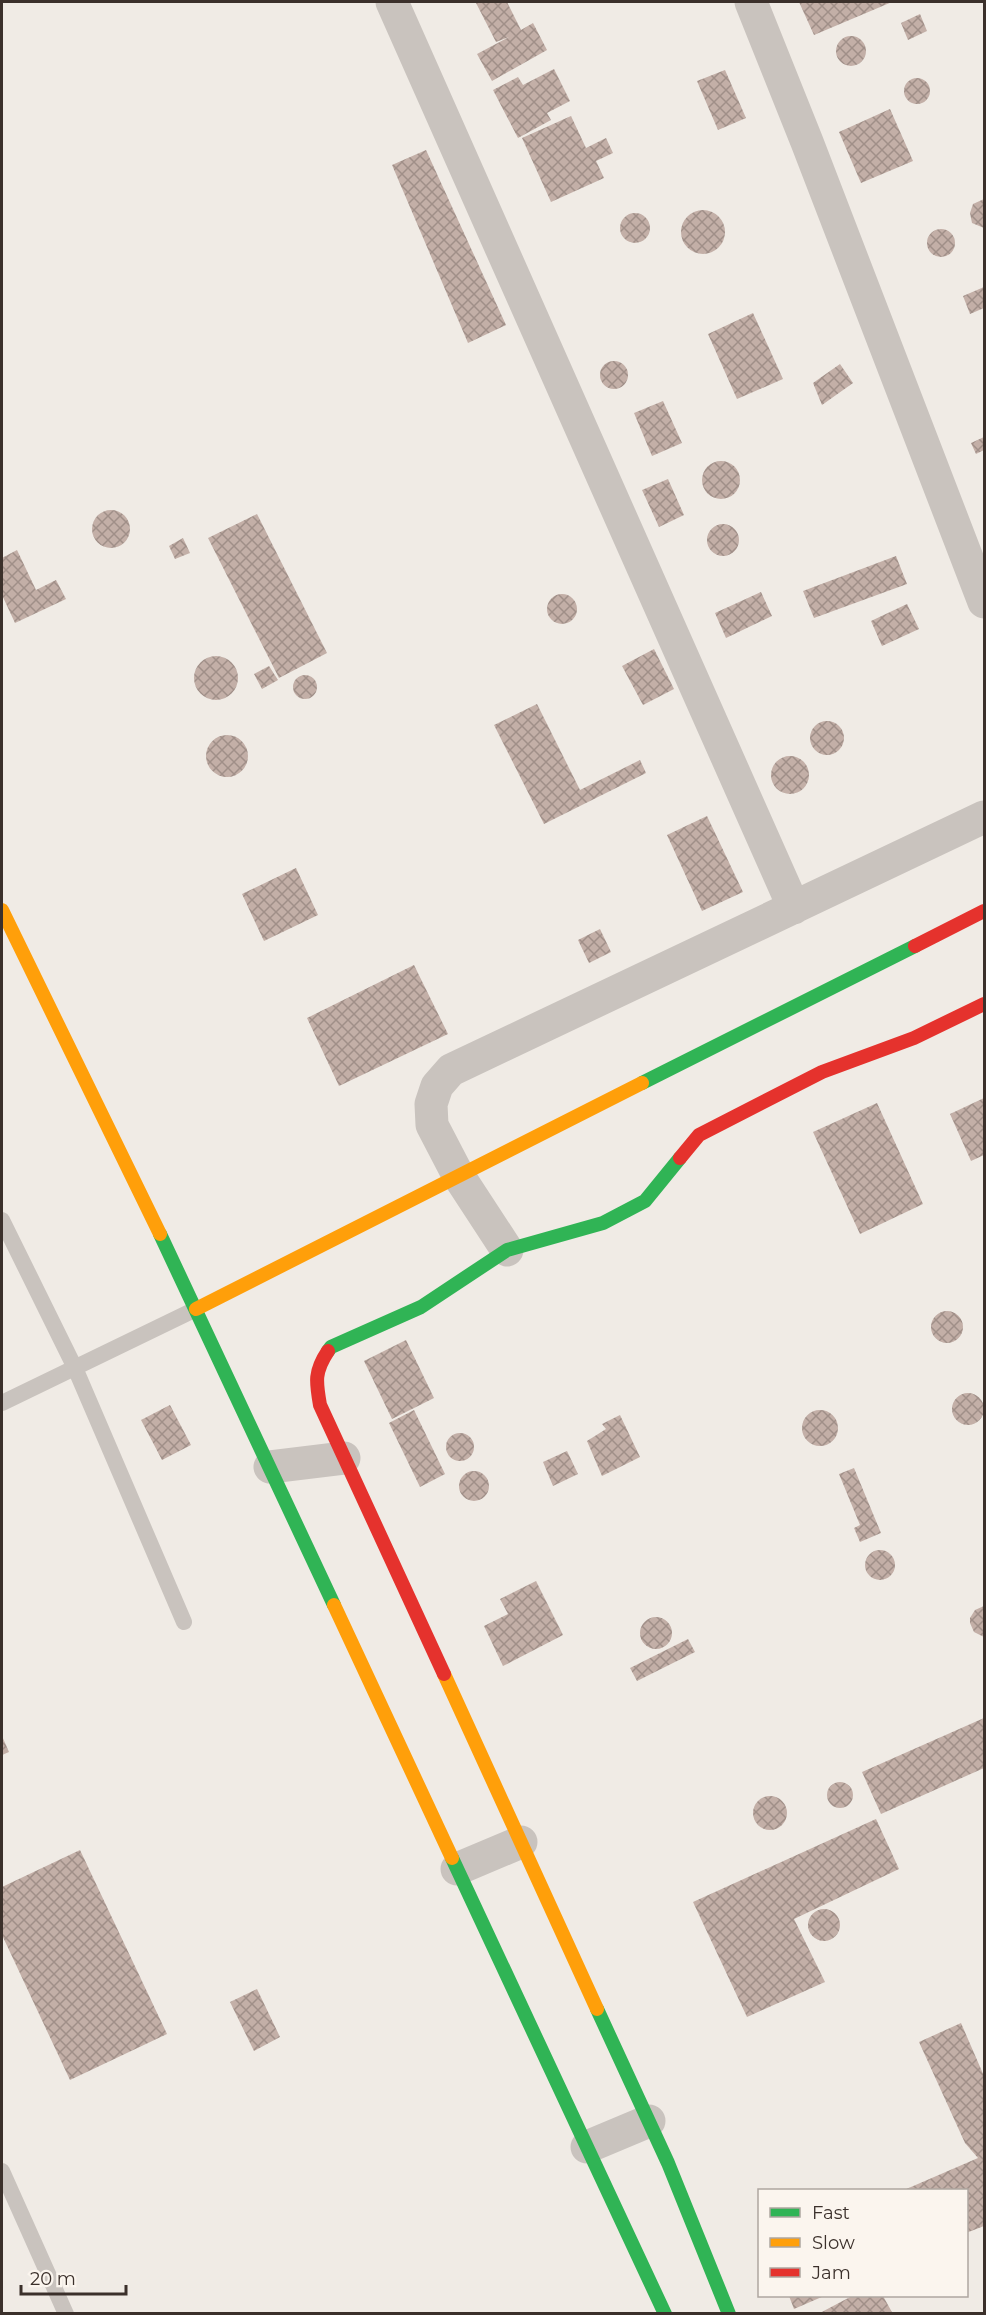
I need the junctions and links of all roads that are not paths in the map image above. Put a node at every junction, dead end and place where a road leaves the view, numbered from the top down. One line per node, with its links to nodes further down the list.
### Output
1 (392, 2): 5 (street)
2 (751, 2): 3 (street)
3 (984, 602)
4 (984, 817): 5 (street)
5 (794, 908): 9 (street)
6 (2, 910): 12 (main road)
7 (984, 911): 9 (main road)
8 (984, 1004): 11 (main road)
9 (458, 1175): 11 (street); 12 (main road)
10 (2, 1220): 13 (lane)
11 (507, 1250): 15 (main road)
12 (196, 1309): 13 (lane); 16 (main road)
13 (75, 1368): 14 (lane); 17 (lane)
14 (2, 1403)
15 (344, 1458): 16 (street); 18 (main road)
16 (270, 1467): 19 (main road)
17 (184, 1622)
18 (521, 1842): 19 (street); 20 (main road)
19 (457, 1869): 21 (main road)
20 (649, 2121): 21 (street); 25 (main road)
21 (587, 2147): 24 (main road)
22 (2, 2171): 23 (lane)
23 (66, 2313)
24 (665, 2313)
25 (729, 2313)

